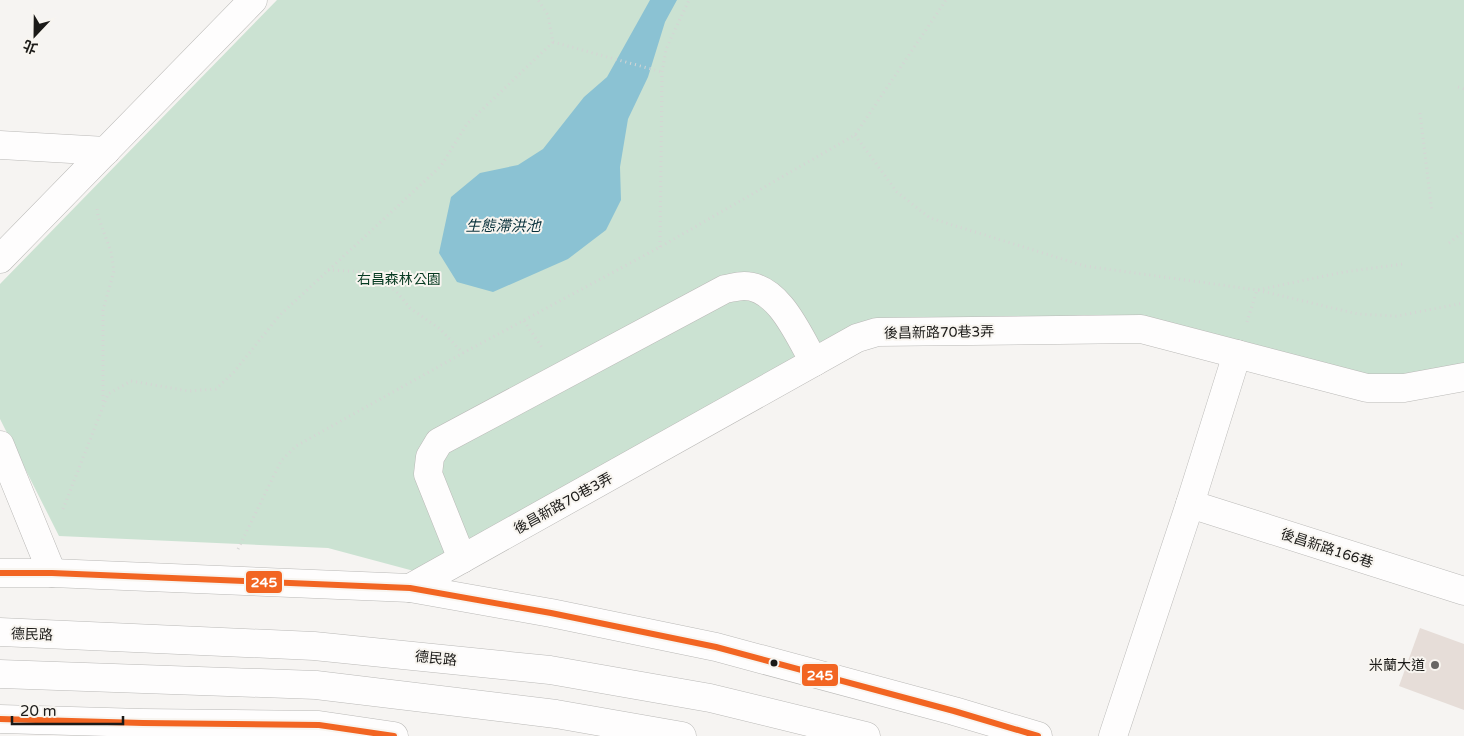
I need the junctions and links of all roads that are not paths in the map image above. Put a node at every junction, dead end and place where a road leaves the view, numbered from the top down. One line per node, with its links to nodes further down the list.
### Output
1 (253, 0): 3 (street)
2 (0, 145): 3 (street)
3 (98, 159): 4 (street)
4 (0, 259)
5 (1237, 354): 6 (street, 後昌新路70巷3弄); 7 (street, 後昌新路70巷3弄); 9 (street)
6 (814, 362): 10 (street, 後昌新路70巷3弄); 10 (street)
7 (1464, 376)
8 (0, 445): 11 (street)
9 (1190, 504): 14 (street, 後昌新路166巷); 22 (street)
10 (462, 559): 13 (street, 後昌新路70巷3弄)
11 (48, 564): 12 (street); 13 (street)
12 (0, 573)
13 (410, 588): 21 (street)
14 (1464, 591)
15 (0, 632): 20 (street, 德民路)
16 (0, 674): 19 (street)
17 (0, 719): 18 (street)
18 (394, 736)
19 (682, 736)
20 (866, 736)
21 (1038, 736)
22 (1113, 736)

